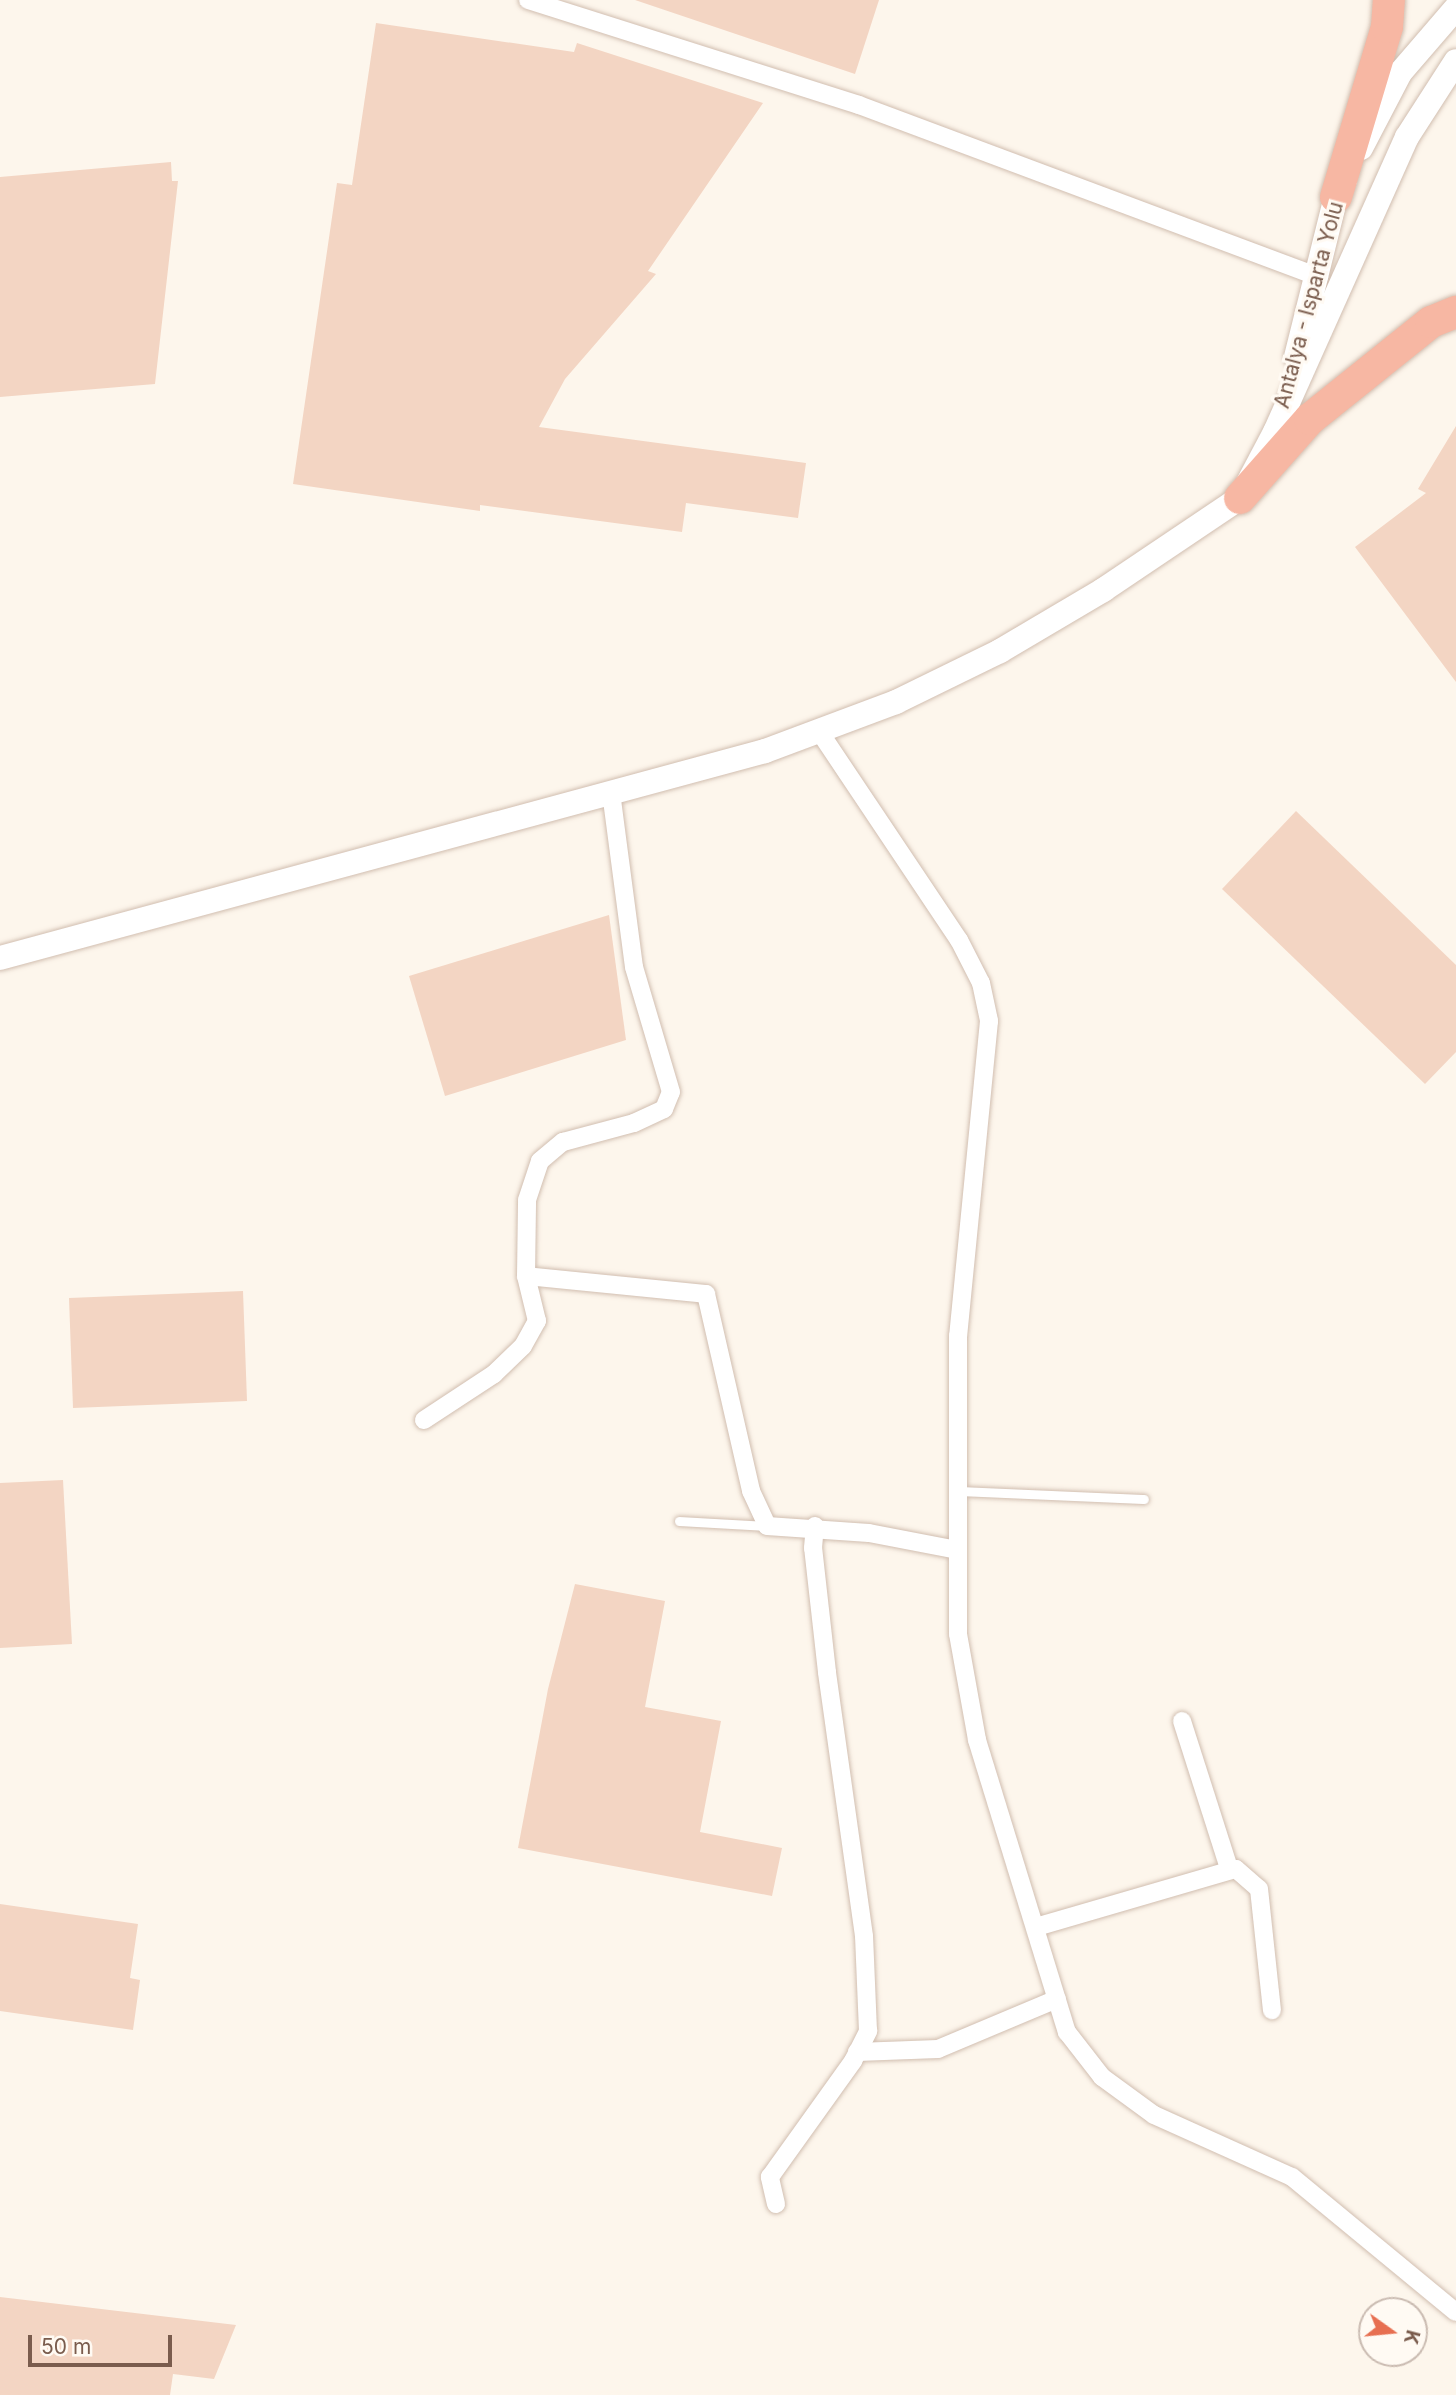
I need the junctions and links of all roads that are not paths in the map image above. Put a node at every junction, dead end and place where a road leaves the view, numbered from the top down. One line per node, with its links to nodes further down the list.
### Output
1 (528, 0): 6 (street)
2 (1389, 0): 5 (highway)
3 (1456, 8): 5 (street, Antalya - Isparta Yolu)
4 (1456, 61): 8 (street, Antalya - Isparta Yolu)
5 (1336, 197): 6 (street, Antalya - Isparta Yolu)
6 (1319, 277): 8 (street, Antalya - Isparta Yolu)
7 (1456, 312): 9 (highway)
8 (1275, 432): 9 (street)
9 (1240, 498): 10 (street)
10 (818, 731): 11 (street); 15 (street)
11 (611, 792): 12 (street); 13 (street)
12 (0, 958)
13 (526, 1276): 14 (street); 18 (street)
14 (424, 1420)
15 (958, 1491): 16 (lane); 20 (street)
16 (1144, 1499)
17 (679, 1521): 18 (lane)
18 (767, 1526): 19 (street)
19 (815, 1526): 20 (street); 26 (street)
20 (957, 1550): 23 (street)
21 (1182, 1721): 22 (street)
22 (1228, 1868): 23 (street); 25 (street)
23 (1036, 1927): 24 (street)
24 (1058, 1999): 26 (street); 28 (street)
25 (1272, 2010)
26 (857, 2052): 27 (street)
27 (776, 2204)
28 (1456, 2312)

